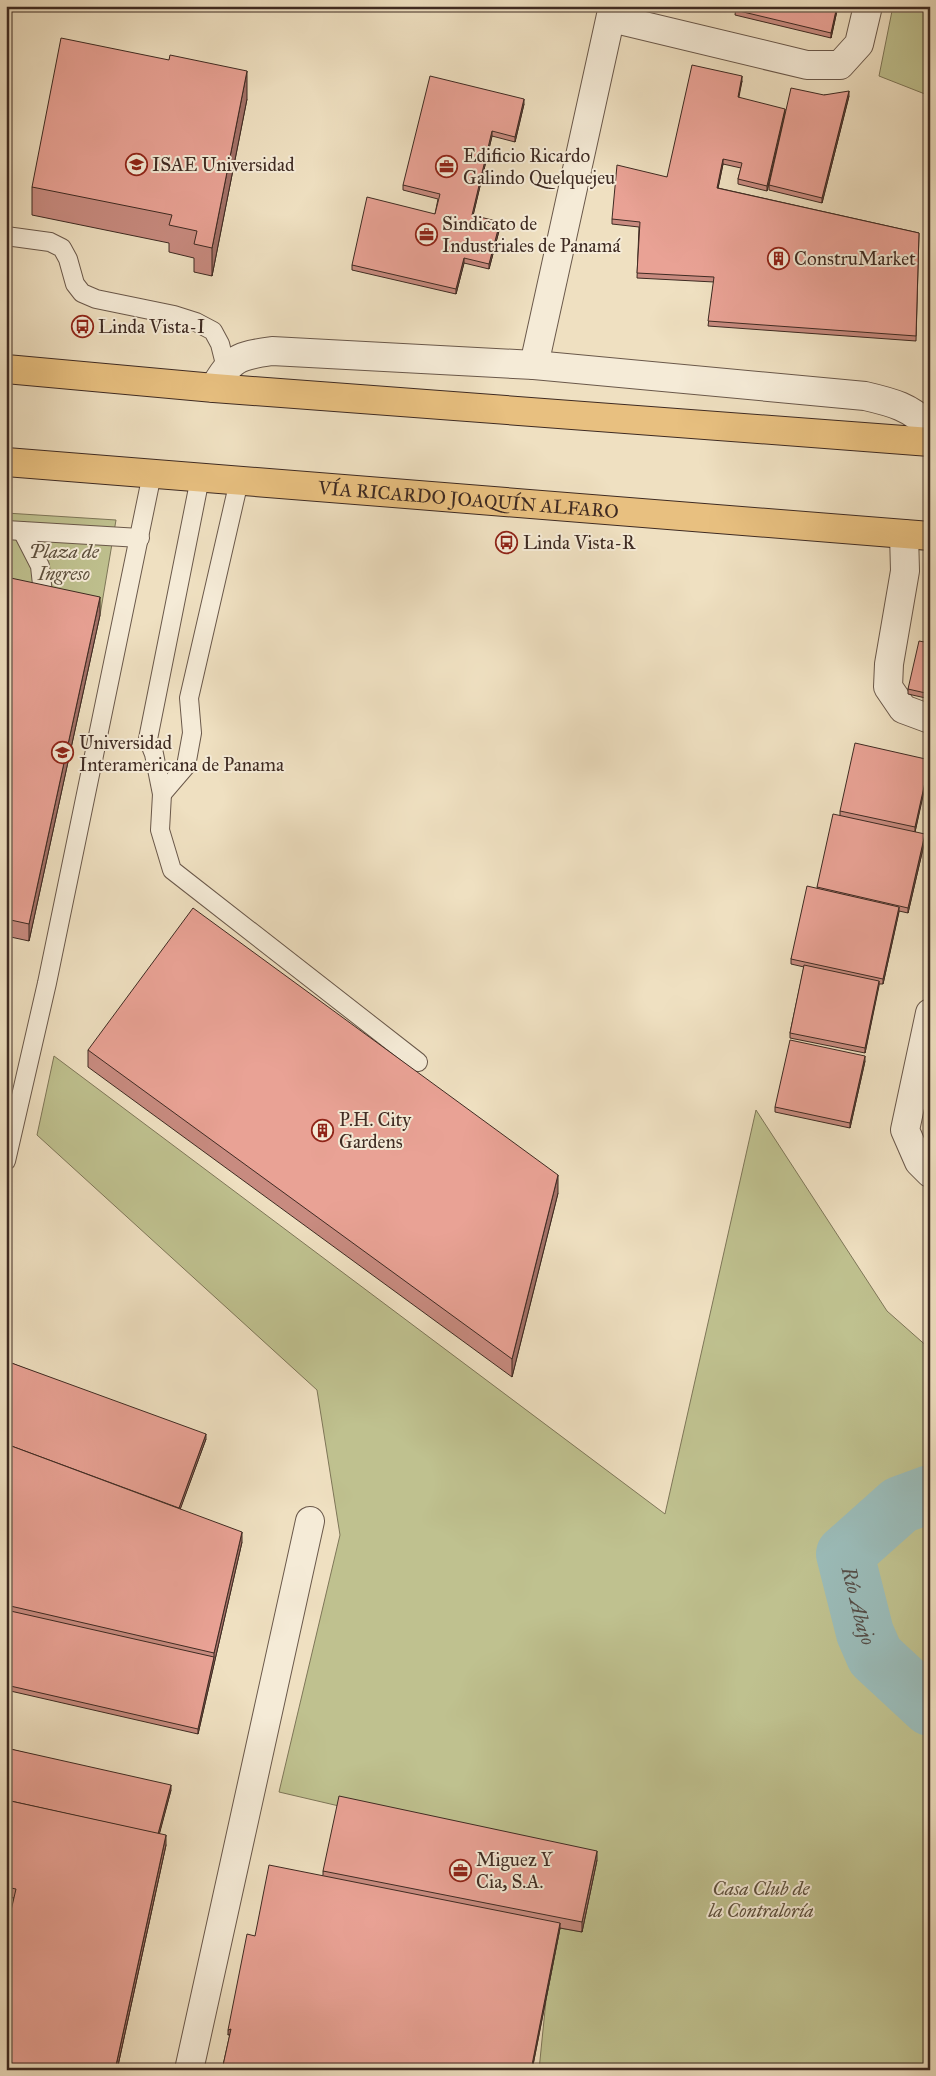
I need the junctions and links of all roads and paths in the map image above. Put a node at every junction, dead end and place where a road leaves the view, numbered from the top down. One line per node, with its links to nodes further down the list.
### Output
1 (868, 6): 2 (street)
2 (612, 12): 4 (street)
3 (6, 236): 6 (lane)
4 (534, 366): 6 (street); 7 (street)
5 (6, 369): 6 (main road)
6 (220, 378): 8 (main road)
7 (930, 428)
8 (930, 442)
9 (6, 462): 10 (main road, VÍA RICARDO JOAQUÍN ALFARO)
10 (152, 474): 11 (main road, VÍA RICARDO JOAQUÍN ALFARO); 15 (lane)
11 (200, 478): 12 (main road, VÍA RICARDO JOAQUÍN ALFARO); 18 (lane)
12 (239, 481): 14 (main road, VÍA RICARDO JOAQUÍN ALFARO); 18 (lane)
13 (14, 530): 15 (lane); 16 (lane)
14 (917, 535): 17 (street)
15 (140, 538): 21 (lane)
16 (44, 603)
17 (930, 719)
18 (162, 794): 20 (lane)
19 (930, 1013): 22 (street)
20 (418, 1062)
21 (6, 1161)
22 (930, 1173)
23 (310, 1522): 24 (street)
24 (189, 2070)

